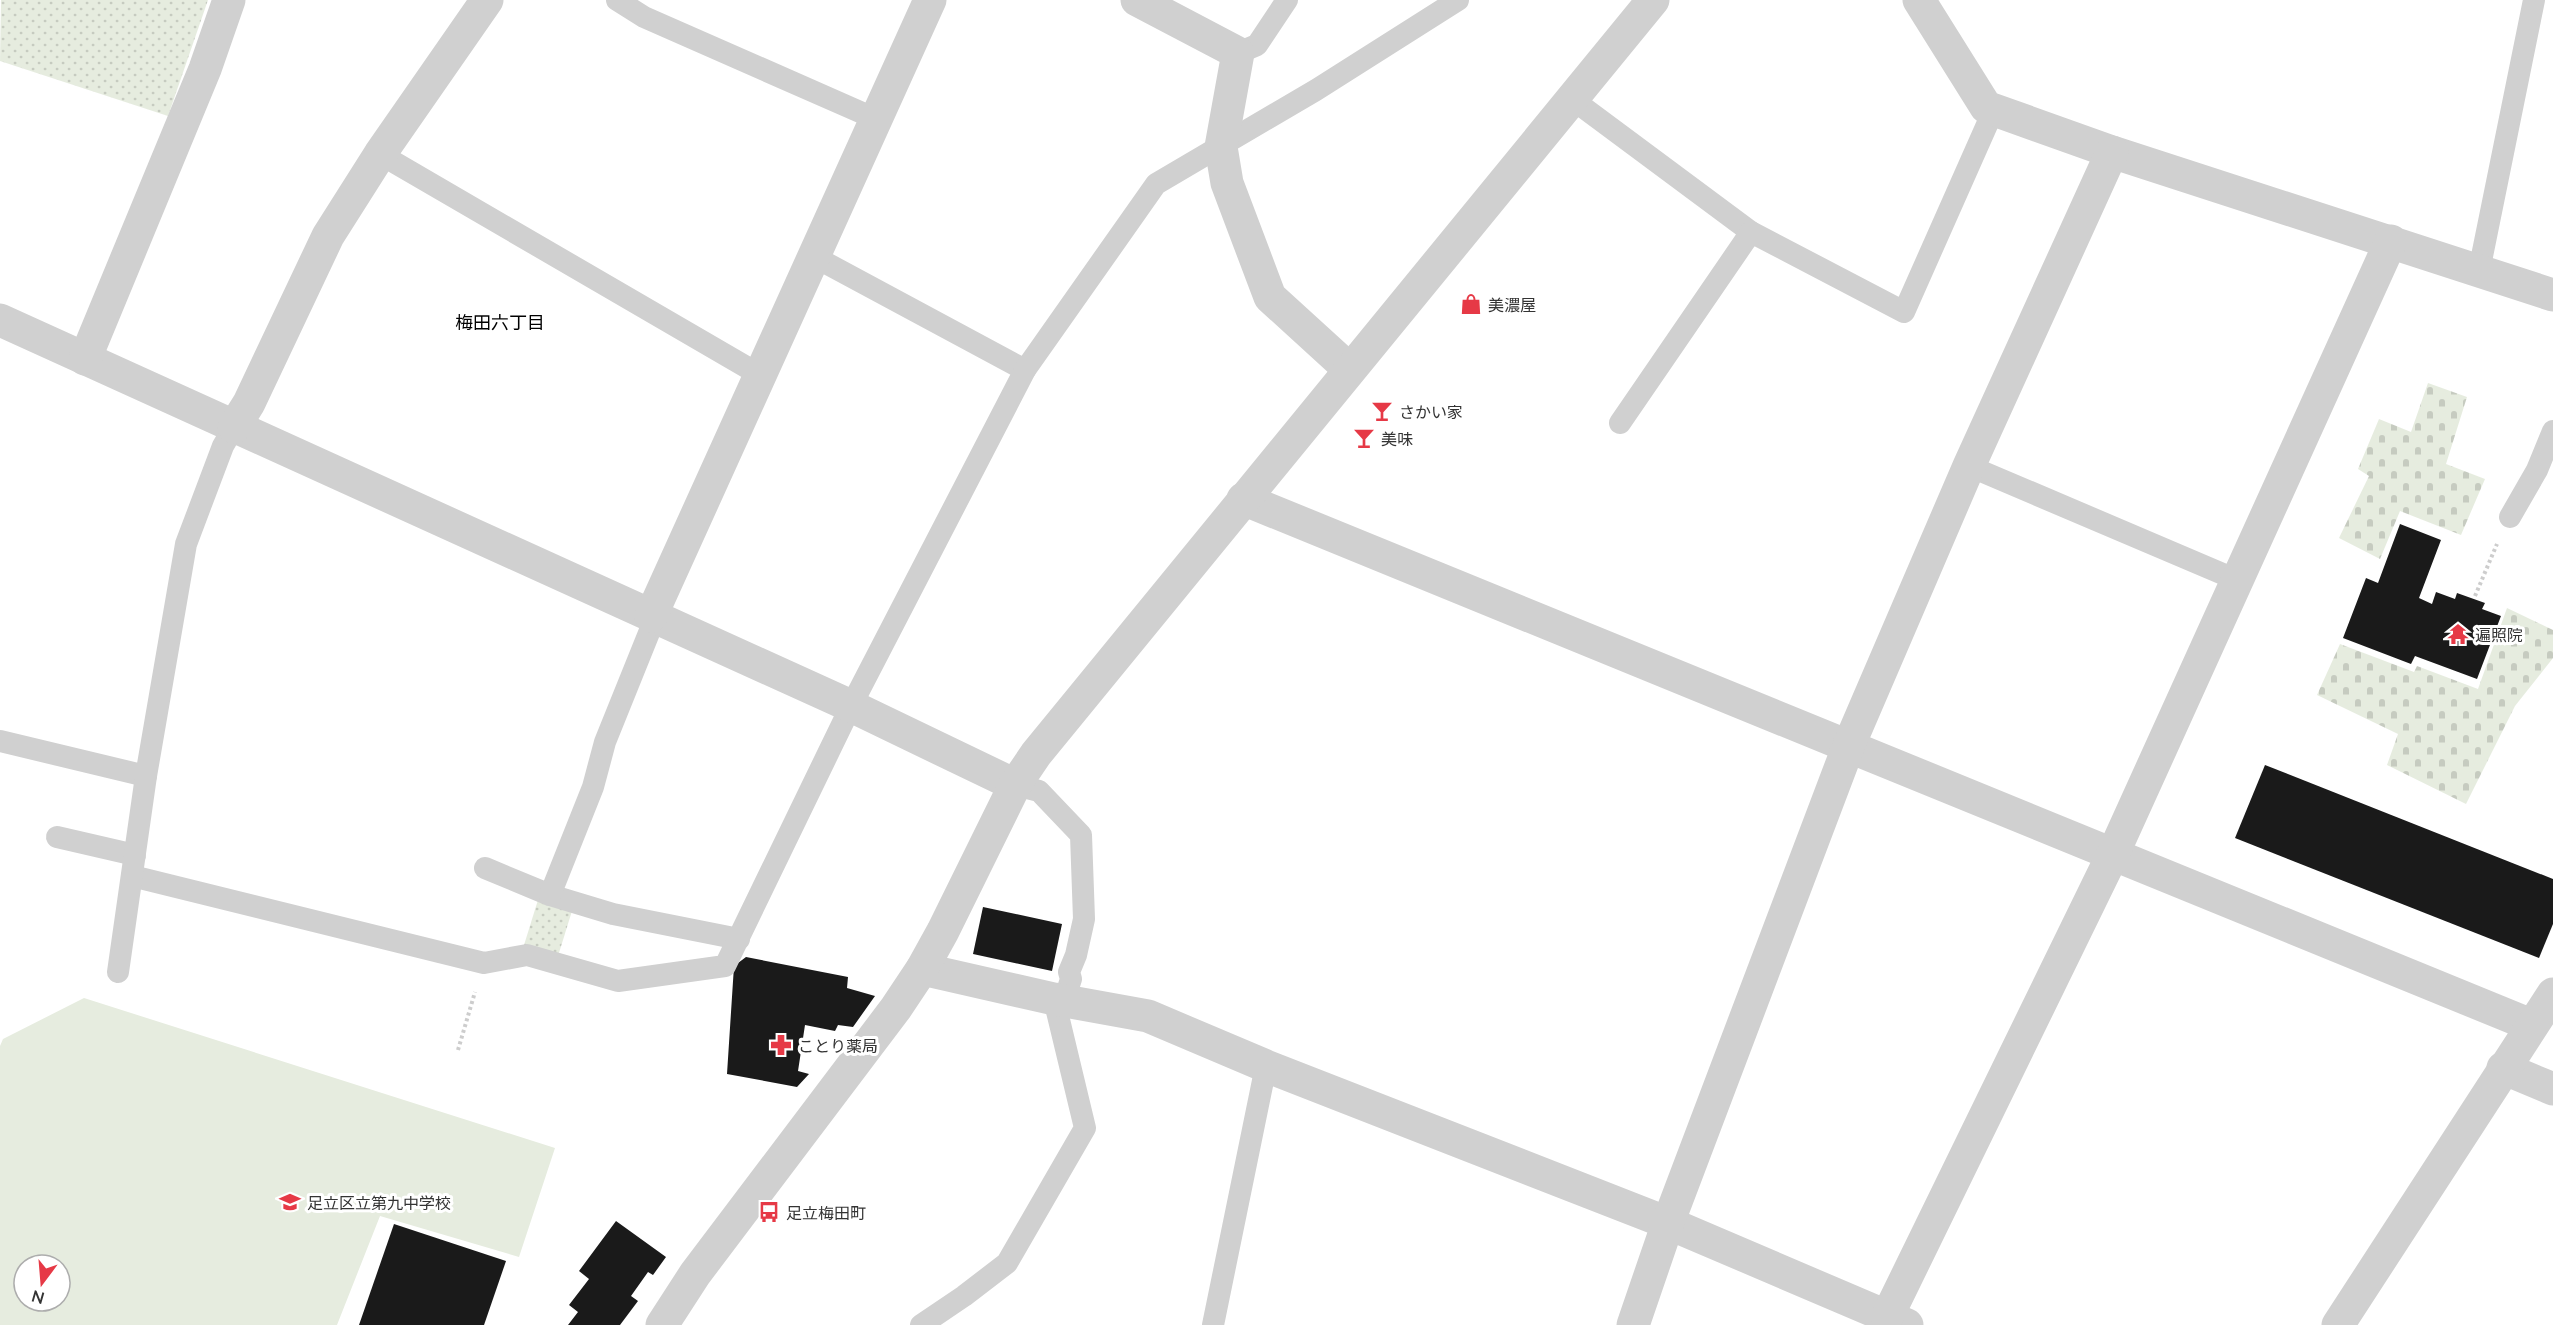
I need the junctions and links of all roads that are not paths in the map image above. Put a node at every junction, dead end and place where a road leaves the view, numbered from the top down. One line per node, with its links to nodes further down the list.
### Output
1 (229, 0): 24 (street)
2 (487, 0): 17 (street)
3 (617, 0): 14 (lane)
4 (930, 0): 14 (street)
5 (1137, 0): 11 (street)
6 (1287, 0): 11 (lane)
7 (1653, 0): 12 (street)
8 (1919, 0): 13 (street)
9 (2534, 0): 21 (lane)
10 (1446, 3): 15 (lane)
11 (1238, 53): 15 (street)
12 (1572, 99): 18 (lane); 25 (street)
13 (1994, 109): 16 (street); 18 (lane)
14 (876, 119): 20 (street)
15 (1221, 147): 25 (street); 26 (lane)
16 (2112, 152): 19 (street); 31 (street)
17 (380, 154): 27 (lane); 29 (street)
18 (1751, 232): 28 (lane)
19 (2391, 241): 21 (street); 34 (street)
20 (813, 256): 26 (lane); 27 (street)
21 (2479, 271): 22 (street)
22 (2553, 295)
23 (0, 320): 24 (street)
24 (85, 359): 29 (street)
25 (1349, 369): 32 (street)
26 (1024, 370): 36 (lane)
27 (760, 375): 35 (street)
28 (1620, 423)
29 (234, 427): 35 (street); 39 (lane)
30 (2553, 431): 33 (lane)
31 (1969, 466): 34 (lane); 38 (street)
32 (1243, 499): 38 (street); 40 (street)
33 (2510, 517)
34 (2237, 580): 42 (street)
35 (653, 617): 36 (street); 45 (lane)
36 (851, 706): 40 (street); 46 (lane)
37 (0, 741): 39 (lane)
38 (1849, 745): 42 (street); 55 (street)
39 (146, 776): 43 (lane)
40 (1015, 785): 47 (street); 50 (lane)
41 (57, 837): 43 (lane)
42 (2113, 854): 51 (street); 56 (street)
43 (133, 866): 46 (lane); 48 (lane)
44 (485, 868): 45 (lane)
45 (550, 895): 46 (lane)
46 (739, 939)
47 (922, 969): 50 (street); 57 (street)
48 (118, 972)
49 (2553, 994): 51 (street)
50 (1059, 1000): 52 (street); 58 (lane)
51 (2531, 1024): 53 (street)
52 (1266, 1066): 55 (street); 59 (lane)
53 (2503, 1068): 54 (street); 61 (street)
54 (2553, 1089)
55 (1668, 1223): 56 (street); 60 (street)
56 (1892, 1322)
57 (662, 1325)
58 (921, 1325)
59 (1213, 1325)
60 (1633, 1325)
61 (2338, 1325)

